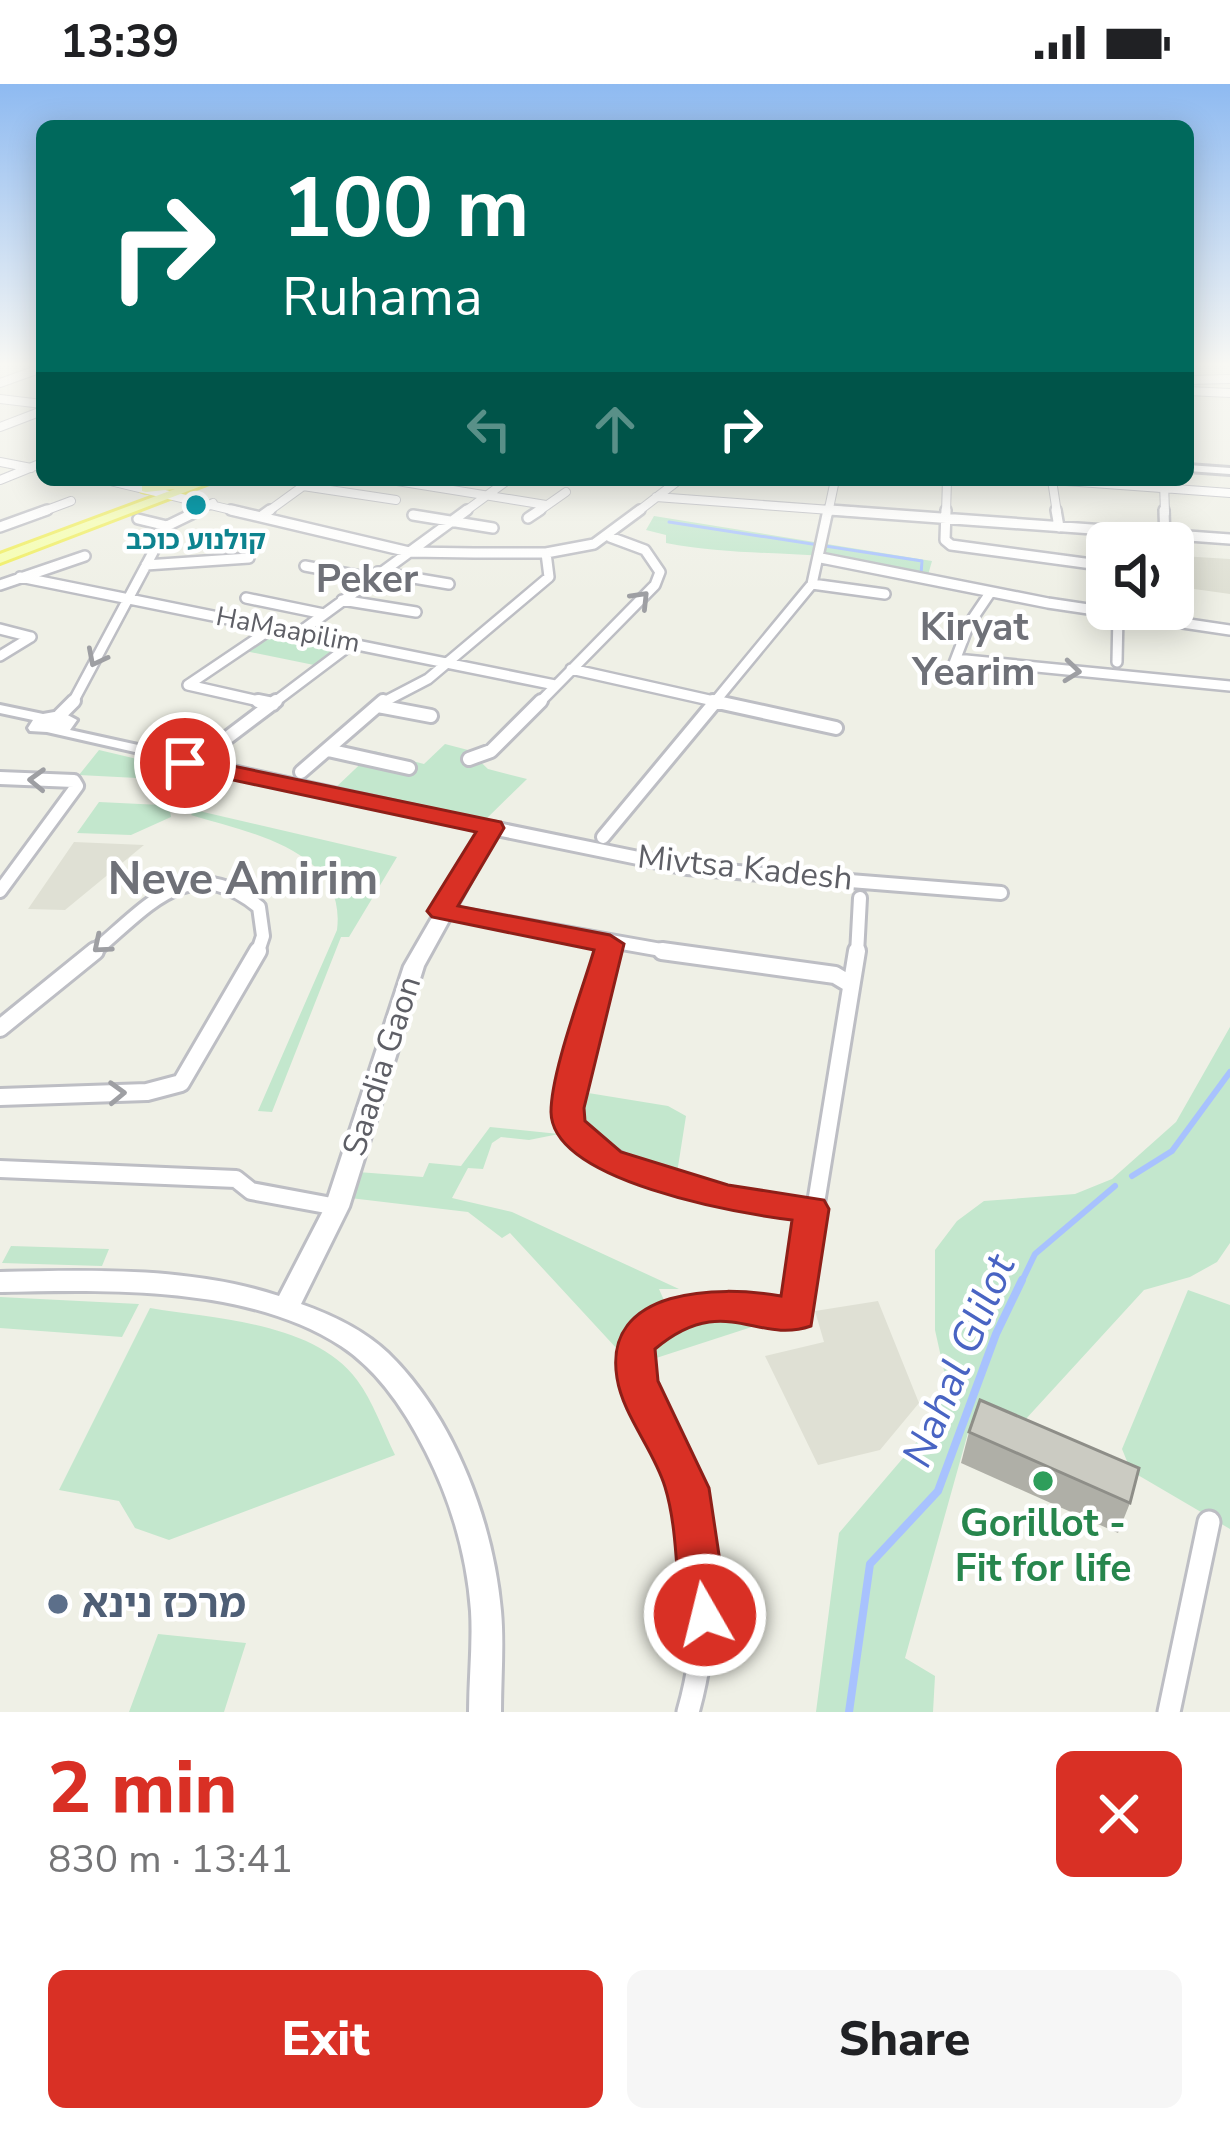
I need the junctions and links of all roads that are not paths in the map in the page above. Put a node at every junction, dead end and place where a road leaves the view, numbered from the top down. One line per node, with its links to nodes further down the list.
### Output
1 (0, 462): 2 (street)
2 (36, 467)
3 (36, 468): 6 (street)
4 (1194, 468): 5 (street)
5 (1230, 471)
6 (0, 480)
7 (136, 486): 18 (street)
8 (304, 486): 30 (street)
9 (324, 486): 25 (street)
10 (429, 486): 22 (street)
11 (499, 486): 22 (street)
12 (671, 486): 23 (street)
13 (834, 486): 28 (street)
14 (947, 486): 32 (street)
15 (1053, 486): 40 (street)
16 (1164, 486): 37 (street)
17 (1179, 486): 21 (street)
18 (146, 488): 19 (main road)
19 (180, 488): 26 (street); 48 (main road)
20 (566, 492): 27 (street)
21 (1230, 493)
22 (486, 495): 27 (street); 36 (street)
23 (656, 497): 28 (street); 43 (street)
24 (71, 500): 34 (street)
25 (396, 500)
26 (213, 503): 30 (street); 39 (street)
27 (547, 506): 33 (street)
28 (828, 513): 32 (street); 51 (street)
29 (0, 514): 34 (street)
30 (263, 515): 46 (street)
31 (412, 515): 36 (street)
32 (947, 515): 40 (street); 52 (street)
33 (528, 518)
34 (23, 519): 38 (street)
35 (137, 519): 39 (street)
36 (450, 521): 41 (street); 46 (street)
37 (1165, 522)
38 (0, 526)
39 (167, 526): 53 (street)
40 (1059, 527): 42 (street)
41 (493, 528)
42 (1086, 530)
43 (610, 538): 47 (street); 79 (street, one-way to 43)
44 (1194, 539): 45 (street)
45 (1230, 539)
46 (409, 552): 47 (street); 55 (street)
47 (546, 553): 77 (street)
48 (0, 556)
49 (85, 556): 56 (street)
50 (249, 558): 53 (street)
51 (821, 558): 58 (street); 60 (street)
52 (1086, 564)
53 (146, 565): 63 (street)
54 (305, 566): 55 (street)
55 (375, 575): 57 (street); 64 (street)
56 (20, 578): 59 (street); 63 (street, HaMaapilim)
57 (449, 584)
58 (812, 584): 61 (street); 83 (street)
59 (0, 585)
60 (990, 593): 65 (street); 76 (street)
61 (885, 594)
62 (246, 598): 67 (street)
63 (126, 600): 69 (street, HaMaapilim); 89 (street, one-way to 89)
64 (342, 600): 66 (street); 67 (street)
65 (1086, 609)
66 (416, 612)
67 (324, 614): 73 (street)
68 (1194, 621): 72 (street)
69 (274, 627): 73 (street, HaMaapilim); 84 (street)
70 (0, 629): 75 (street)
71 (1118, 630): 78 (street)
72 (1230, 630)
73 (300, 632): 74 (street, HaMaapilim)
74 (353, 643): 77 (street, HaMaapilim); 84 (street)
75 (0, 656)
76 (956, 659): 80 (street); 82 (street, one-way to 82)
77 (448, 662): 81 (street, HaMaapilim); 85 (street)
78 (1117, 662)
79 (571, 668): 81 (street); 83 (street)
80 (948, 679)
81 (555, 685): 93 (street)
82 (1230, 686)
83 (715, 699): 90 (street); 98 (street)
84 (273, 704): 91 (street)
85 (378, 706): 87 (street); 92 (street)
86 (0, 709): 89 (street)
87 (430, 716)
88 (0, 718): 89 (street)
89 (52, 723): 97 (street)
90 (836, 728)
91 (219, 744)
92 (328, 749): 94 (street); 95 (street)
93 (469, 759)
94 (409, 768)
95 (301, 772)
96 (0, 778): 99 (street, one-way to 96)
97 (492, 828): 100 (street, Mivtsa Kadesh); 102 (street, Saadia Gaon)
98 (603, 837)
99 (0, 891)
100 (1001, 892)
101 (860, 898): 104 (street)
102 (441, 911): 103 (street); 108 (street, Saadia Gaon)
103 (610, 944): 104 (street); 109 (street)
104 (850, 984): 109 (street)
105 (0, 1028): 106 (street, one-way to 105)
106 (0, 1097)
107 (0, 1169): 108 (street)
108 (337, 1207): 111 (street, Saadia Gaon)
109 (812, 1209): 114 (street)
110 (0, 1282): 111 (street)
111 (285, 1310): 113 (street)
112 (1209, 1522): 115 (street)
113 (485, 1712)
114 (688, 1712)
115 (1169, 1712)

